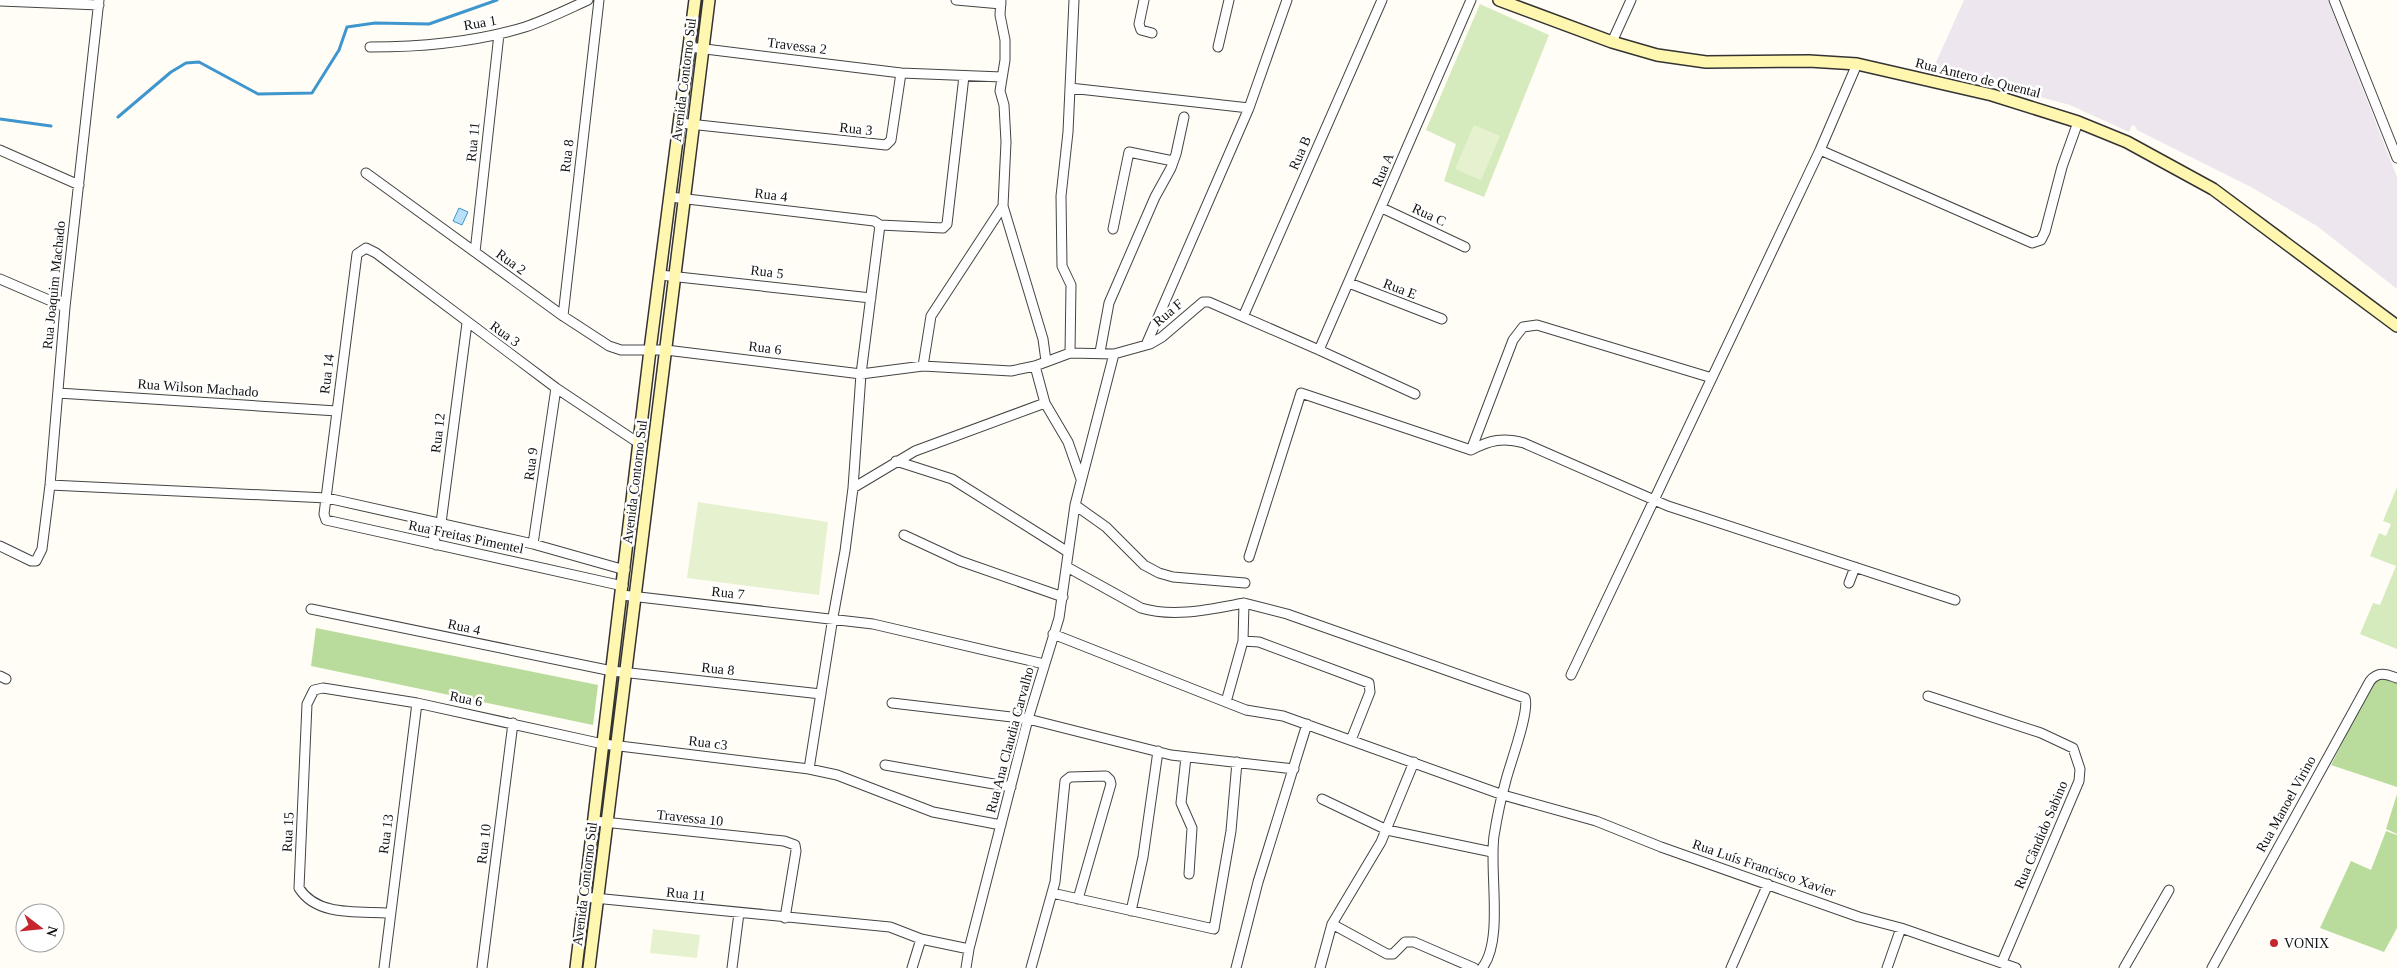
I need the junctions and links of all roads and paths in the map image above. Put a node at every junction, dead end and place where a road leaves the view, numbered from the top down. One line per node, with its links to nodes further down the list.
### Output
1 (588, 0): 19 (street, Rua 1)
2 (599, 0): 56 (street, Rua 8)
3 (695, 0): 21 (street, Avenida Contorno Sul)
4 (709, 0): 24 (street, Avenida Contorno Sul)
5 (956, 0): 17 (street)
6 (1074, 0): 29 (street)
7 (1144, 0): 18 (street)
8 (1229, 0): 22 (street)
9 (1288, 0): 30 (street)
10 (1382, 0): 57 (street, Rua B)
11 (1471, 0): 44 (street, Rua A)
12 (1499, 0): 20 (street, Rua Antero de Quental)
13 (1631, 0): 20 (street)
14 (2334, 0): 37 (street)
15 (0, 1): 16 (street)
16 (99, 2): 40 (street, Rua Joaquim Machado)
17 (1001, 2): 28 (street)
18 (1152, 33)
19 (499, 34): 23 (street, Rua 1); 48 (street, Rua 11)
20 (1612, 42): 25 (street, Rua Antero de Quental)
21 (689, 47): 24 (street, Travessa 2); 33 (street, Avenida Contorno Sul)
22 (1218, 47)
23 (370, 48)
24 (704, 48): 26 (street, Travessa 2); 34 (street, Avenida Contorno Sul)
25 (1857, 64): 32 (street, Rua Antero de Quental); 36 (street)
26 (901, 73): 27 (street, Travessa 2); 34 (street, Rua 3)
27 (964, 76): 28 (street, Travessa 2); 45 (street, Rua 4)
28 (1002, 78): 43 (street)
29 (1070, 88): 30 (street); 66 (street)
30 (1249, 108): 61 (street)
31 (1184, 117): 38 (street)
32 (2078, 122): 36 (street); 60 (street, Rua Antero de Quental)
33 (680, 123): 34 (street, Rua 3); 41 (street, Avenida Contorno Sul)
34 (694, 125): 42 (street, Avenida Contorno Sul)
35 (0, 150): 40 (street)
36 (1820, 150): 72 (street)
37 (2397, 158)
38 (1173, 161): 46 (street); 65 (street)
39 (366, 173): 48 (street, Rua 2)
40 (79, 185): 55 (street, Rua Joaquim Machado)
41 (670, 197): 42 (street, Rua 4); 50 (street, Avenida Contorno Sul)
42 (685, 198): 45 (street, Rua 4); 51 (street, Avenida Contorno Sul)
43 (1003, 206): 68 (street); 69 (street)
44 (1382, 208): 47 (street, Rua C); 53 (street, Rua A)
45 (880, 225): 54 (street)
46 (1113, 229)
47 (1464, 247)
48 (475, 252): 56 (street, Rua 2)
49 (356, 254): 59 (street, Rua 3); 77 (street, Rua 14)
50 (660, 275): 51 (street, Rua 5); 62 (street, Avenida Contorno Sul)
51 (675, 276): 54 (street, Rua 5); 63 (street, Avenida Contorno Sul)
52 (0, 280): 55 (street)
53 (1349, 283): 58 (street, Rua E); 64 (street, Rua A)
54 (871, 298): 71 (street)
55 (65, 307): 74 (street, Rua Joaquim Machado)
56 (563, 316): 62 (street, Rua 2)
57 (1243, 317): 61 (street, Rua F); 64 (street, Rua F)
58 (1442, 320)
59 (467, 323): 73 (street, Rua 3); 87 (street, Rua 12)
60 (2397, 326)
61 (1146, 345): 67 (street, Rua F)
62 (650, 350): 63 (street, Rua 6); 78 (street, Avenida Contorno Sul)
63 (666, 350): 71 (street, Rua 6); 100 (street, Avenida Contorno Sul)
64 (1319, 350): 75 (street, Rua F)
65 (1100, 352): 66 (street, Rua F); 67 (street, Rua F)
66 (1070, 353): 68 (street, Rua F)
67 (1114, 354): 81 (street, Rua Ana Claudia Carvalho)
68 (1046, 361): 70 (street, Rua F)
69 (923, 366): 70 (street, Rua F); 71 (street, Rua 6)
70 (1035, 366): 76 (street)
71 (861, 374): 83 (street)
72 (1712, 378): 79 (street); 85 (street)
73 (556, 388): 78 (street, Rua 3); 89 (street, Rua 9)
74 (58, 393): 77 (street, Rua Wilson Machado); 82 (street, Rua Joaquim Machado)
75 (1415, 394)
76 (1045, 403): 80 (street); 81 (street)
77 (336, 410): 84 (street, Rua 14)
78 (640, 444): 96 (street, Avenida Contorno Sul)
79 (1471, 450): 85 (street); 93 (street)
80 (896, 461): 83 (street); 92 (street)
81 (1081, 480): 86 (street, Rua Ana Claudia Carvalho)
82 (50, 485): 84 (street, Rua Freitas Pimentel); 91 (street, Rua Joaquim Machado)
83 (853, 488): 105 (street)
84 (327, 498): 87 (street, Rua Freitas Pimentel); 90 (street, Rua Freitas Pimentel)
85 (1654, 499): 95 (street); 111 (street)
86 (1075, 505): 92 (street, Rua Ana Claudia Carvalho); 97 (street)
87 (441, 523): 89 (street, Rua Freitas Pimentel); 90 (street, Rua 12)
88 (904, 535): 101 (street)
89 (533, 544): 96 (street, Rua Freitas Pimentel)
90 (436, 545): 99 (street, Rua Freitas Pimentel)
91 (0, 546)
92 (1068, 552): 94 (street, Rua Ana Claudia Carvalho)
93 (1249, 557)
94 (1067, 567): 101 (street, Rua Ana Claudia Carvalho); 103 (street)
95 (1855, 567): 98 (street); 102 (street)
96 (625, 570): 99 (street, Avenida Contorno Sul)
97 (1245, 583)
98 (1850, 583)
99 (622, 590): 100 (street, Rua 7); 109 (street, Avenida Contorno Sul)
100 (636, 597): 105 (street, Rua 7); 110 (street, Avenida Contorno Sul)
101 (1063, 597): 106 (street, Rua Ana Claudia Carvalho)
102 (1954, 600)
103 (1244, 603): 107 (street); 133 (street)
104 (311, 609): 109 (street, Rua 4)
105 (832, 618): 108 (street, Rua 7); 114 (street)
106 (1053, 634): 108 (street, Rua Ana Claudia Carvalho); 116 (street, Rua Luís Francisco Xavier)
107 (1243, 641): 116 (street); 122 (street)
108 (1044, 664): 119 (street, Rua Ana Claudia Carvalho)
109 (612, 671): 110 (street, Rua 8); 123 (street, Avenida Contorno Sul)
110 (626, 672): 114 (street, Rua 8); 124 (street, Avenida Contorno Sul)
111 (1571, 675)
112 (2397, 678): 172 (street, Rua Manoel Virino)
113 (323, 688): 118 (street, Rua 6); 148 (street, Rua 15)
114 (821, 694): 130 (street)
115 (1928, 696): 155 (street, Rua Cândido Sabino)
116 (1226, 702): 121 (street, Rua Luís Francisco Xavier)
117 (892, 703): 119 (street)
118 (417, 704): 120 (street, Rua 6); 148 (street, Rua 13)
119 (1028, 719): 125 (street); 132 (street, Rua Ana Claudia Carvalho)
120 (513, 723): 123 (street, Rua 6); 157 (street, Rua 10)
121 (1308, 724): 122 (street, Rua Luís Francisco Xavier); 131 (street)
122 (1351, 740): 128 (street, Rua Luís Francisco Xavier)
123 (603, 744): 124 (street, Rua c3); 135 (street, Avenida Contorno Sul)
124 (617, 746): 130 (street, Rua c3); 136 (street, Avenida Contorno Sul)
125 (1158, 751): 126 (street); 147 (street)
126 (1186, 756): 127 (street); 140 (street)
127 (1238, 762): 131 (street); 147 (street)
128 (1414, 762): 133 (street, Rua Luís Francisco Xavier); 138 (street)
129 (885, 765): 132 (street)
130 (809, 769): 137 (street, Rua c3)
131 (1294, 769): 164 (street)
132 (1011, 787): 137 (street, Rua Ana Claudia Carvalho)
133 (1503, 795): 139 (street); 141 (street, Rua Luís Francisco Xavier)
134 (1322, 799): 138 (street)
135 (594, 821): 136 (street, Travessa 10); 144 (street, Avenida Contorno Sul)
136 (608, 823): 145 (street, Avenida Contorno Sul); 150 (street, Travessa 10)
137 (1001, 825): 154 (street, Rua Ana Claudia Carvalho)
138 (1387, 830): 139 (street); 151 (street)
139 (1492, 852): 167 (street)
140 (1189, 874)
141 (1768, 884): 152 (street, Rua Luís Francisco Xavier); 168 (street)
142 (2169, 890): 171 (street)
143 (1052, 893): 146 (street); 146 (street); 163 (street)
144 (584, 897): 145 (street, Rua 11); 158 (street, Avenida Contorno Sul)
145 (598, 898): 149 (street, Rua 11); 159 (street, Avenida Contorno Sul)
146 (1078, 899): 147 (street)
147 (1132, 911)
148 (390, 913): 156 (street, Rua 13)
149 (739, 913): 150 (street, Rua 11); 160 (street)
150 (785, 918): 153 (street)
151 (1332, 924): 165 (street); 166 (street)
152 (1901, 928): 155 (street, Rua Luís Francisco Xavier); 169 (street)
153 (922, 939): 154 (street); 161 (street)
154 (969, 949): 162 (street, Rua Ana Claudia Carvalho)
155 (2002, 962): 170 (street, Rua Luís Francisco Xavier)
156 (384, 968)
157 (482, 968)
158 (576, 968)
159 (589, 968)
160 (732, 968)
161 (912, 968)
162 (966, 968)
163 (1031, 968)
164 (1236, 968)
165 (1320, 968)
166 (1474, 968)
167 (1482, 968)
168 (1731, 968)
169 (1887, 968)
170 (2016, 968)
171 (2124, 968)
172 (2212, 968)

